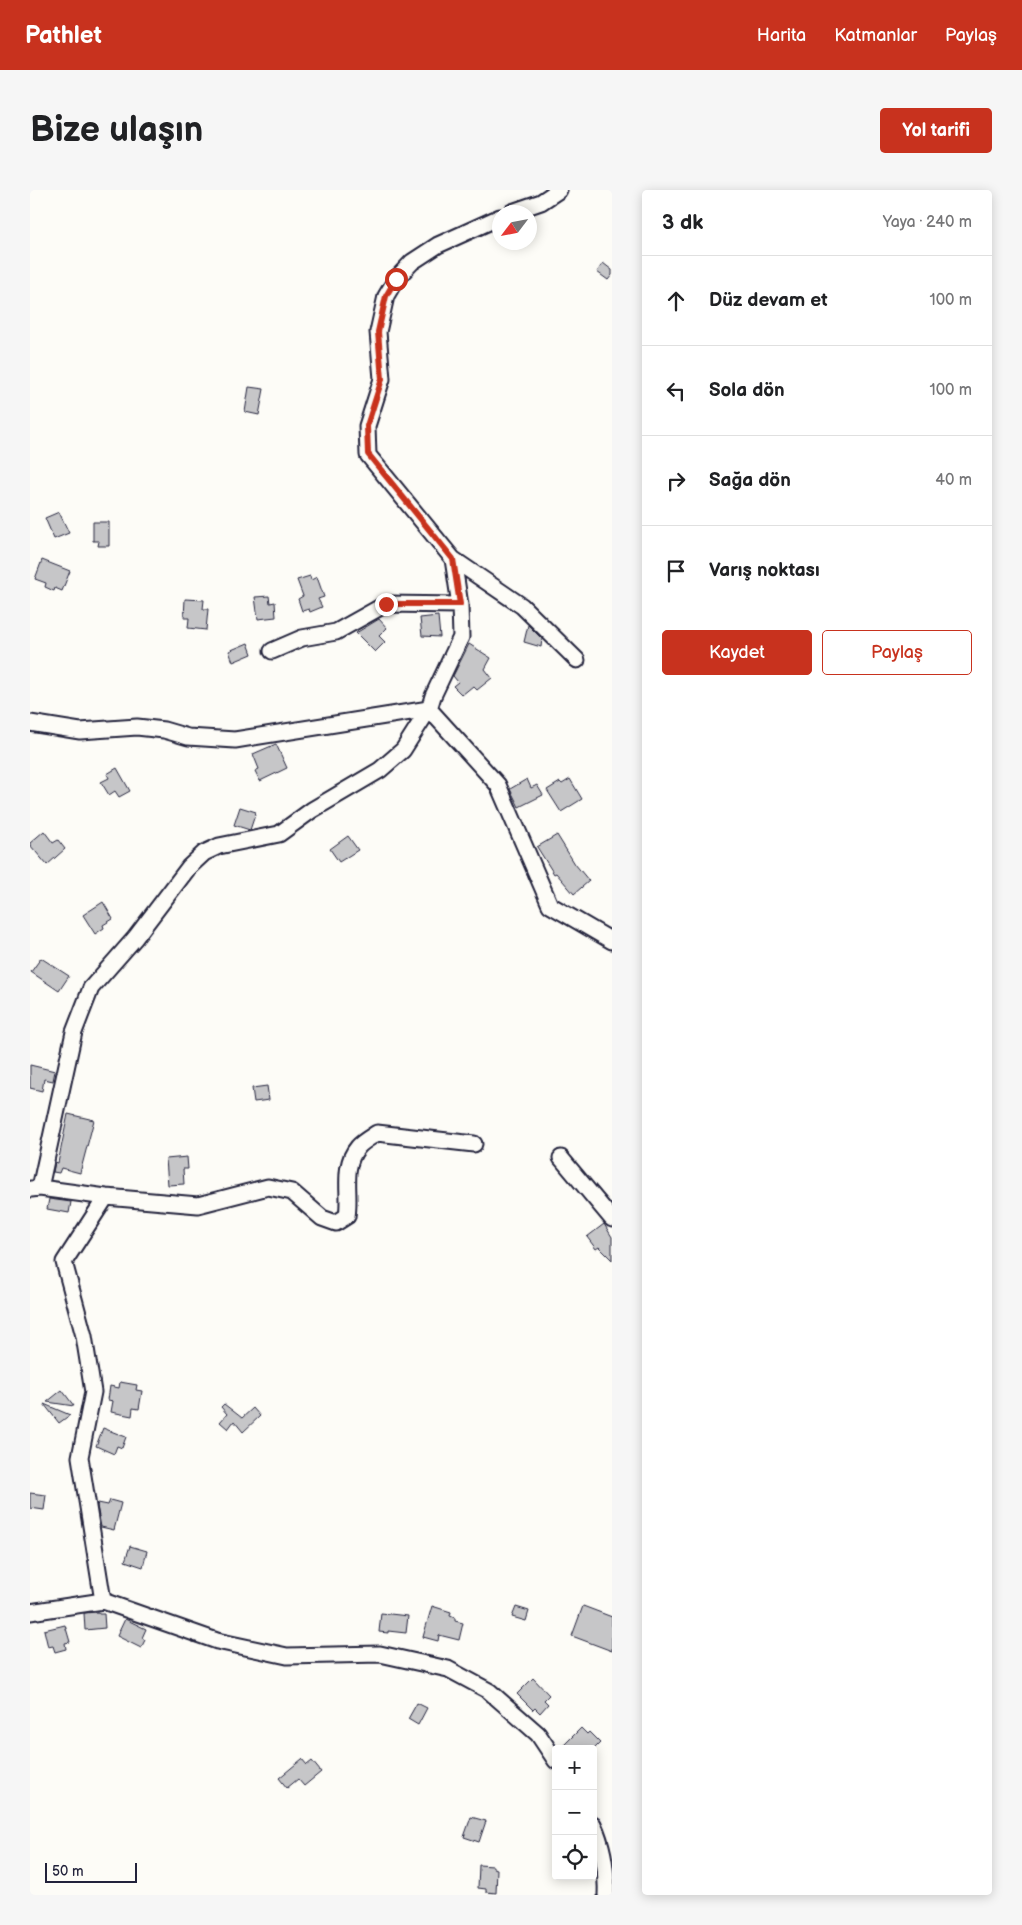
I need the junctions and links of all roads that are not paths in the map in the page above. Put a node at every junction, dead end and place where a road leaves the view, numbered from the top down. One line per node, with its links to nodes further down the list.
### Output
1 (559, 190): 2 (street)
2 (532, 205)
3 (492, 221): 4 (street)
4 (453, 559): 5 (street); 7 (street)
5 (460, 604): 6 (street); 8 (street)
6 (272, 651)
7 (577, 660)
8 (429, 709): 9 (street); 10 (street); 13 (street)
9 (30, 723)
10 (612, 941)
11 (474, 1144): 14 (street)
12 (561, 1158): 15 (street)
13 (35, 1188): 14 (street)
14 (106, 1197): 16 (street)
15 (612, 1219)
16 (103, 1601): 17 (street); 18 (street)
17 (30, 1612)
18 (552, 1755)
19 (597, 1833): 20 (street)
20 (606, 1895)

